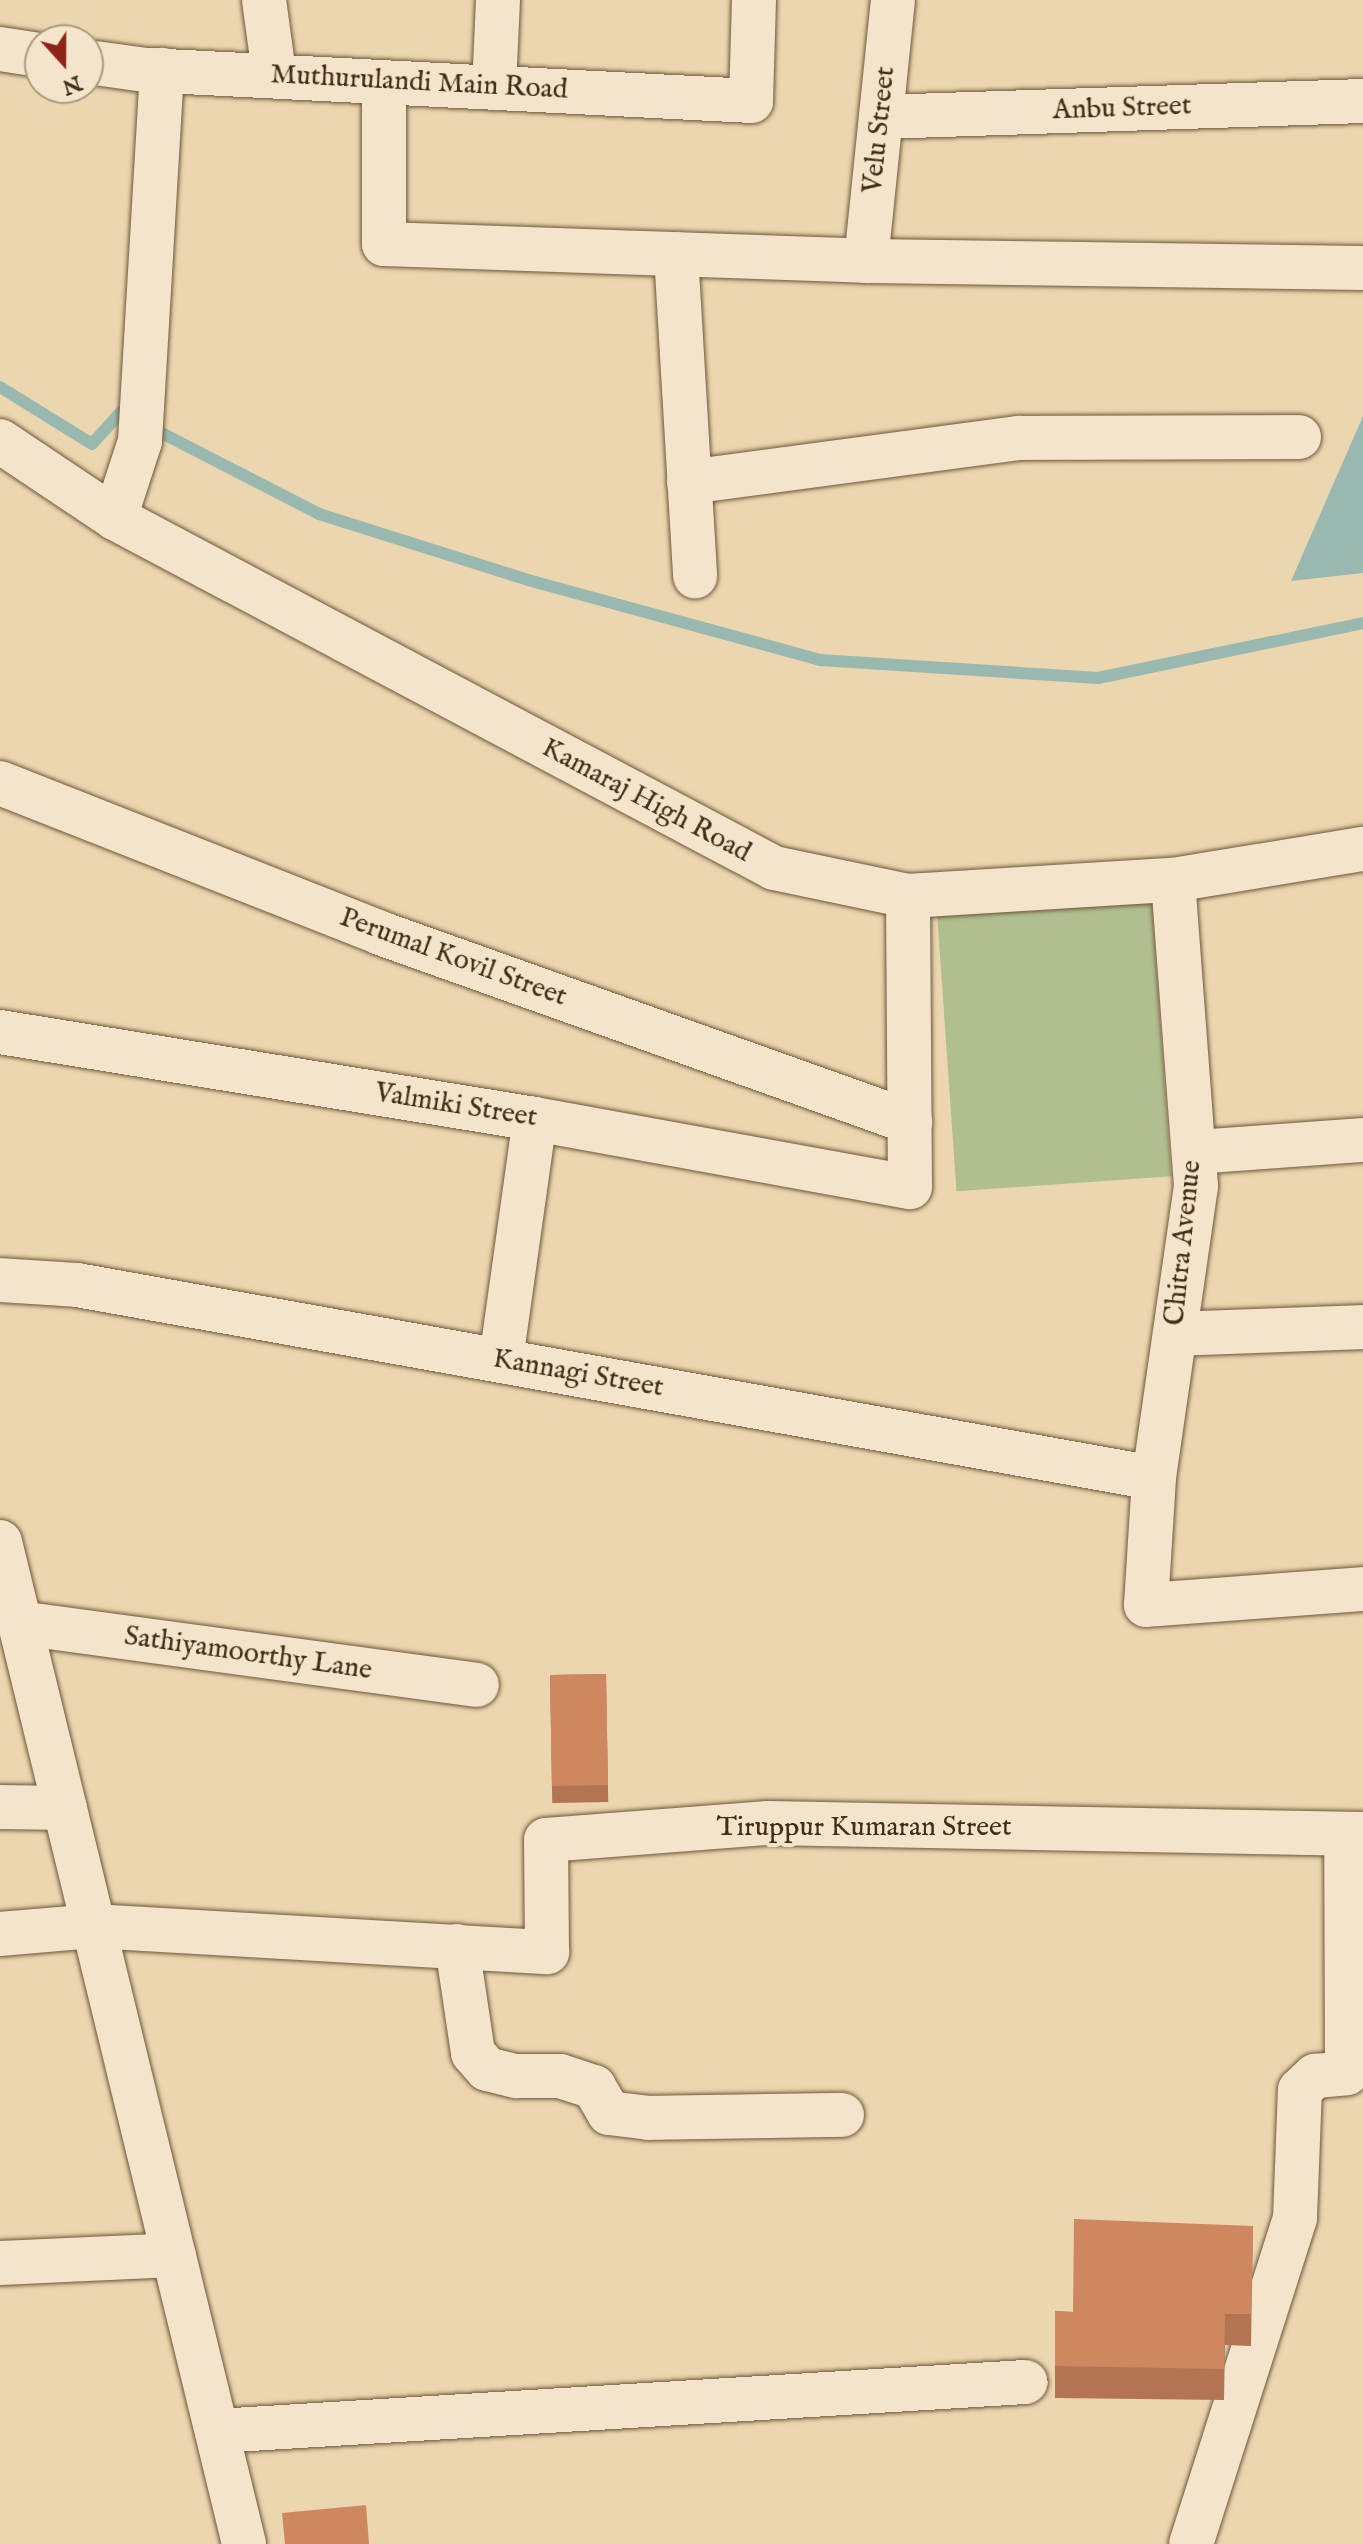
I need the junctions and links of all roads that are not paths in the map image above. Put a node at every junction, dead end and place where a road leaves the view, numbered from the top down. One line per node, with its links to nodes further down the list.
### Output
1 (264, 0): 9 (street)
2 (498, 0): 11 (street)
3 (754, 0): 11 (street, Muthurulandi Main Road)
4 (893, 0): 13 (street, Velu Street)
5 (0, 49): 6 (street)
6 (24, 53)
7 (104, 64): 8 (street, Muthurulandi Main Road)
8 (162, 70): 9 (street, Muthurulandi Main Road); 20 (street)
9 (274, 73): 10 (street, Muthurulandi Main Road)
10 (384, 83): 11 (street, Muthurulandi Main Road); 14 (street)
11 (494, 88)
12 (1363, 101): 13 (street, Anbu Street)
13 (881, 117): 15 (street, Velu Street)
14 (676, 254): 15 (street); 19 (street)
15 (866, 261): 16 (street)
16 (1363, 268)
17 (1299, 437): 19 (street)
18 (0, 441): 20 (street, Kamaraj High Road)
19 (689, 482): 21 (street)
20 (115, 518): 25 (street, Kamaraj High Road)
21 (695, 576)
22 (0, 783): 28 (street, Perumal Kovil Street)
23 (1363, 849): 24 (street, Kamaraj High Road)
24 (1173, 880): 25 (street, Kamaraj High Road); 30 (street, Chitra Avenue)
25 (908, 896): 28 (street)
26 (0, 1032): 27 (street, Valmiki Street)
27 (535, 1119): 28 (street, Valmiki Street); 34 (street)
28 (910, 1122)
29 (1363, 1140): 30 (street)
30 (1195, 1152): 33 (street, Chitra Avenue)
31 (0, 1280): 34 (street, Kannagi Street)
32 (1363, 1327): 33 (street)
33 (1175, 1334): 35 (street, Chitra Avenue)
34 (501, 1360): 35 (street, Kannagi Street)
35 (1154, 1478): 37 (street, Chitra Avenue)
36 (0, 1542): 38 (street)
37 (1363, 1589)
38 (19, 1623): 39 (street, Sathiyamoorthy Lane); 41 (street)
39 (477, 1685)
40 (0, 1807): 41 (street)
41 (65, 1808): 43 (street)
42 (1355, 1835): 45 (street, Tiruppur Kumaran Street); 52 (street)
43 (93, 1926): 44 (street, Tiruppur Kumaran Street); 45 (street, Tiruppur Kumaran Street); 47 (street)
44 (0, 1934)
45 (457, 1946): 46 (street)
46 (842, 2115)
47 (174, 2255): 48 (street); 50 (street)
48 (0, 2263)
49 (1026, 2382): 50 (street)
50 (217, 2431): 51 (street)
51 (244, 2544)
52 (1191, 2544)

